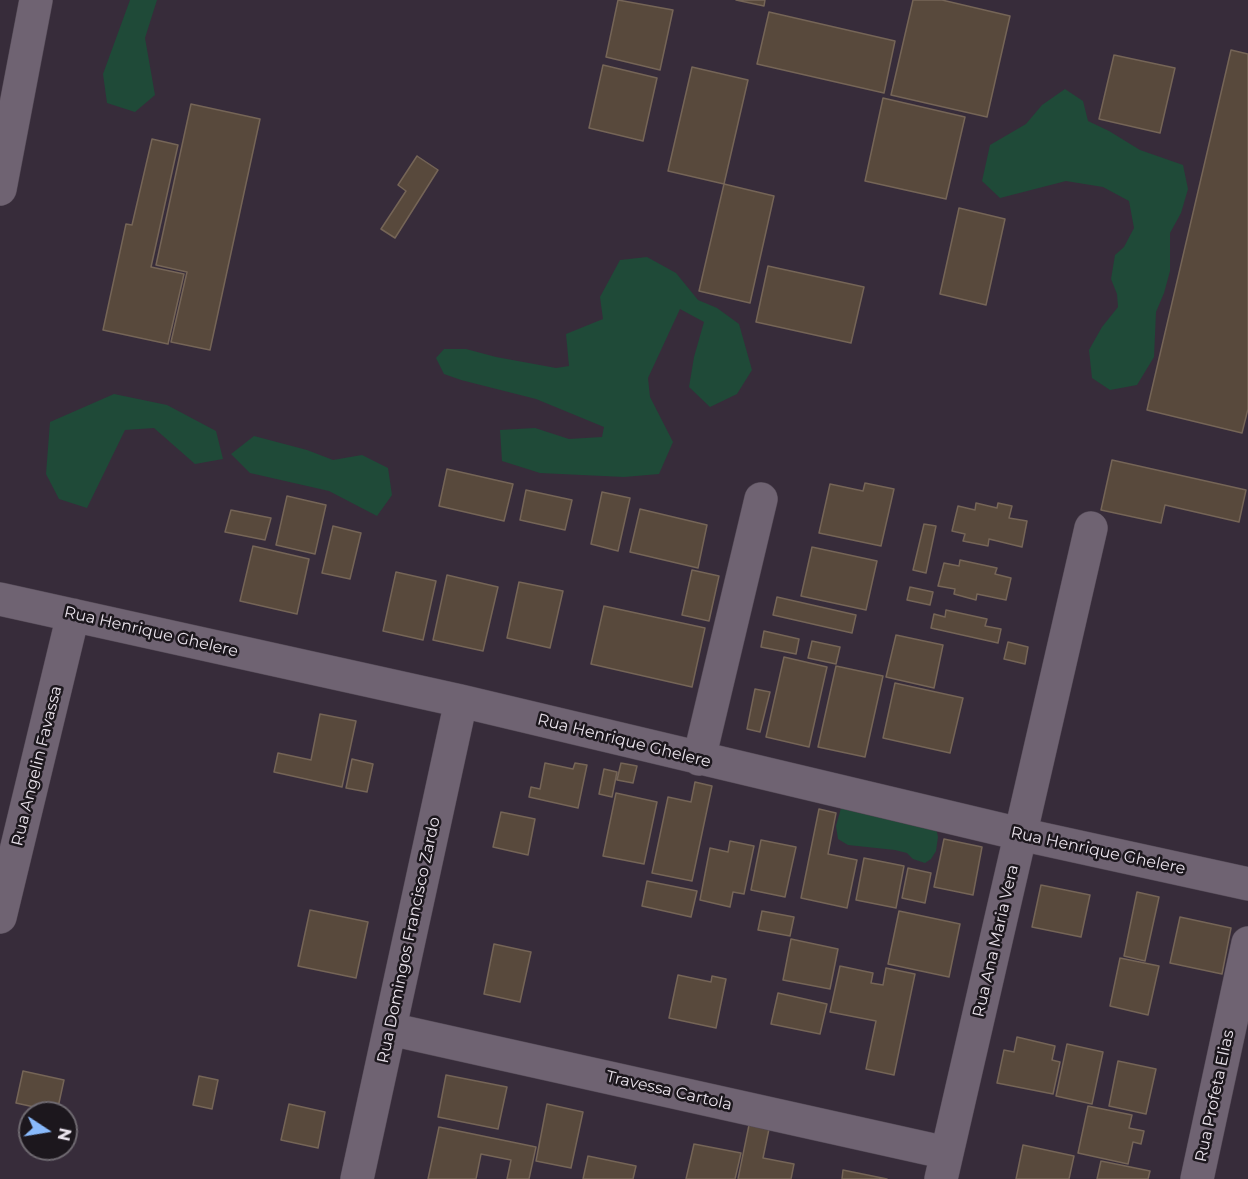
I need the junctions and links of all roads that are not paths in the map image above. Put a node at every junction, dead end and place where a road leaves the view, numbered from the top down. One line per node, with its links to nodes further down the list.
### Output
1 (36, 0): 2 (street)
2 (0, 189)
3 (761, 499): 8 (street)
4 (1091, 528): 9 (street, Rua Ana Maria Vera)
5 (0, 599): 6 (street, Rua Henrique Ghelere)
6 (74, 615): 7 (street, Rua Henrique Ghelere); 11 (street, Rua Angelin Favassa)
7 (461, 701): 8 (street, Rua Henrique Ghelere); 13 (street, Rua Domingos Francisco Zardo)
8 (699, 759): 9 (street, Rua Henrique Ghelere)
9 (1020, 834): 10 (street, Rua Henrique Ghelere); 14 (street, Rua Ana Maria Vera)
10 (1248, 884)
11 (0, 917)
12 (1248, 943): 16 (street, Rua Profeta Elias)
13 (390, 1029): 14 (street, Travessa Cartola); 15 (street, Rua Domingos Francisco Zardo)
14 (944, 1166)
15 (357, 1179)
16 (1197, 1179)

